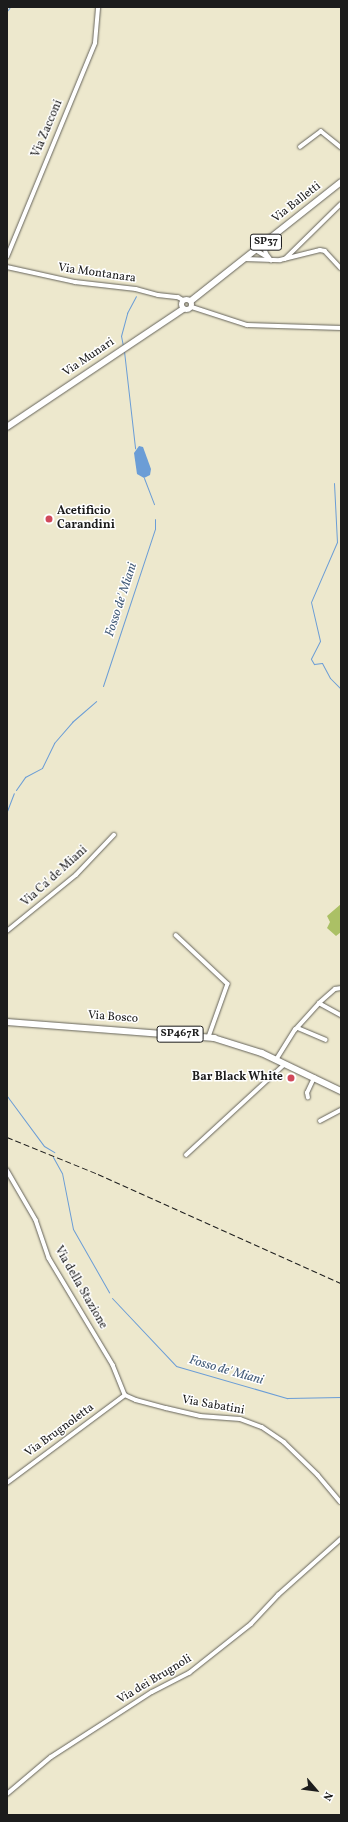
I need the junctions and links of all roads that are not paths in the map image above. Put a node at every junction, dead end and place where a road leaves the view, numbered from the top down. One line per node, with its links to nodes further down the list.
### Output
1 (98, 7): 8 (street, Via Zacconi)
2 (300, 147): 3 (street)
3 (341, 147)
4 (341, 182): 6 (main road, Via Balletti / SP37)
5 (341, 204): 11 (street)
6 (265, 243): 7 (main road, Via Balletti / SP37); 10 (street)
7 (255, 251): 9 (main road, Via Balletti / SP37); 10 (street)
8 (7, 257)
9 (244, 259): 10 (street); 15 (main road, Via Balletti / SP37)
10 (269, 260): 11 (street)
11 (284, 260): 13 (street)
12 (7, 266): 14 (street, Via Montanara)
13 (341, 268)
14 (183, 300): 15 (main road); 16 (main road)
15 (192, 304): 16 (main road, Via Munari); 17 (street)
16 (183, 309): 18 (main road, Via Munari)
17 (341, 328)
18 (7, 426)
19 (114, 835): 20 (street, Via Ca' de Miani)
20 (7, 931)
21 (176, 935): 27 (street)
22 (341, 988): 23 (street)
23 (319, 1003): 24 (street); 26 (street)
24 (341, 1015)
25 (7, 1022): 27 (main road, Via Bosco / SP467R)
26 (298, 1028): 28 (street); 29 (street)
27 (209, 1037): 29 (main road, Via Bosco / SP467R)
28 (326, 1040)
29 (276, 1060): 30 (main road, Via Bosco / SP467R)
30 (285, 1064): 31 (main road, Via Bosco / SP467R); 36 (street)
31 (314, 1078): 32 (main road, Via Bosco / SP467R); 33 (street)
32 (341, 1091)
33 (308, 1098)
34 (341, 1110): 35 (street)
35 (320, 1121)
36 (186, 1155)
37 (7, 1170): 38 (street, Via della Stazione)
38 (125, 1395): 39 (street, Via Brugnoletta); 40 (street, Via Sabatini)
39 (7, 1483)
40 (341, 1502)
41 (341, 1539): 42 (street, Via dei Brugnoli)
42 (7, 1794)

